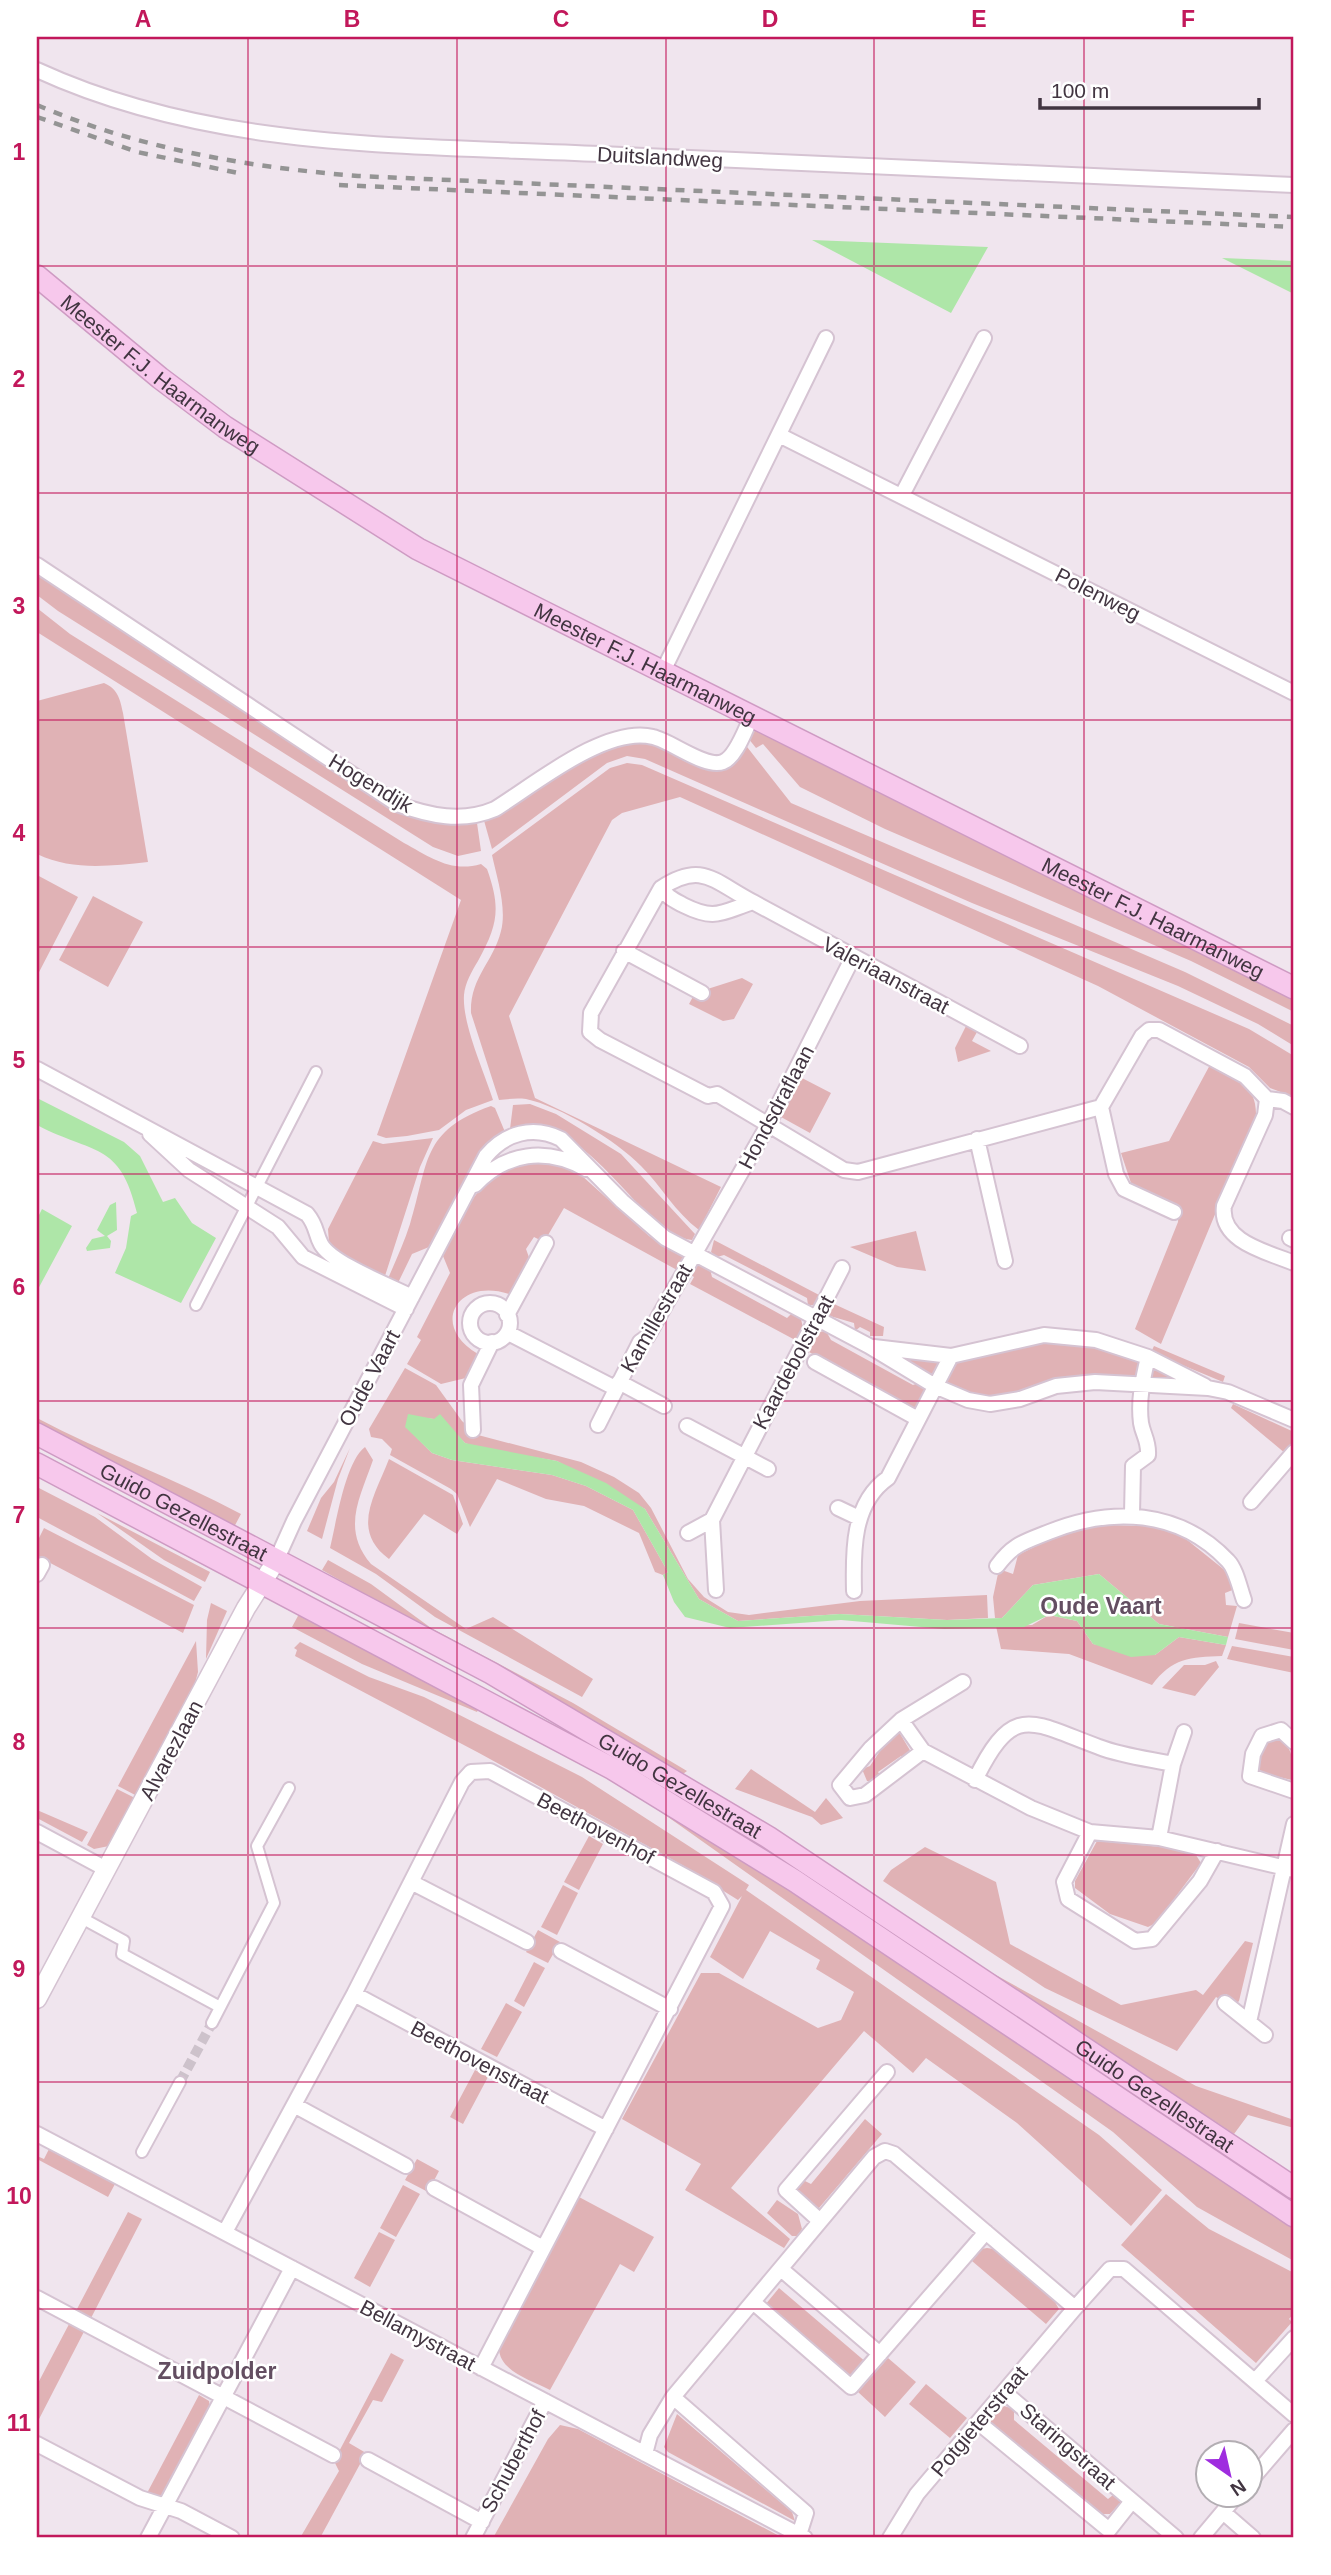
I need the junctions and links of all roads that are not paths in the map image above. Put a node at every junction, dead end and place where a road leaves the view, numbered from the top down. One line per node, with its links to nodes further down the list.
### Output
1 (37, 70): 2 (street, Duitslandweg)
2 (1294, 185)
3 (37, 276): 9 (main road, Meester F.J. Haarmanweg)
4 (826, 338): 6 (street)
5 (984, 338): 7 (street)
6 (779, 435): 7 (street, Polenweg); 9 (street)
7 (902, 495): 10 (street, Polenweg)
8 (37, 565): 11 (street, Hogendijk)
9 (663, 671): 11 (main road, Meester F.J. Haarmanweg)
10 (1294, 693)
11 (751, 718): 16 (main road, Meester F.J. Haarmanweg)
12 (661, 888): 13 (street); 13 (street, Valeriaanstraat); 14 (street)
13 (752, 902): 15 (street, Valeriaanstraat)
14 (624, 951): 17 (street); 25 (street)
15 (853, 957): 18 (street, Valeriaanstraat); 25 (street, Hondsdraflaan)
16 (1294, 988)
17 (702, 993)
18 (1020, 1046)
19 (37, 1069): 24 (street)
20 (316, 1072): 28 (street)
21 (1267, 1099): 22 (street); 23 (street); 35 (street)
22 (1101, 1107): 26 (street); 31 (street)
23 (1294, 1107)
24 (143, 1125): 28 (street); 30 (street)
25 (768, 1125): 26 (street); 33 (street, Hondsdraflaan)
26 (977, 1139): 34 (street)
27 (596, 1175): 29 (street, Oude Vaart); 29 (street, Oude Vaart); 33 (street, Oude Vaart)
28 (256, 1186): 30 (street); 37 (street)
29 (465, 1196): 37 (street, Oude Vaart)
30 (245, 1208): 37 (street); 38 (street)
31 (1174, 1212)
32 (546, 1243): 39 (street)
33 (693, 1254): 40 (street, Oude Vaart); 47 (street, Kamillestraat)
34 (1005, 1261)
35 (1294, 1263)
36 (842, 1268): 40 (street, Kaardebolstraat)
37 (409, 1303): 68 (street, Oude Vaart)
38 (196, 1305)
39 (507, 1315): 41 (street); 42 (street)
40 (815, 1320): 43 (street, Oude Vaart); 59 (street, Kaardebolstraat)
41 (510, 1334): 42 (street); 47 (street, Kamillestraat)
42 (492, 1342): 56 (street)
43 (869, 1346): 44 (street, Oude Vaart); 49 (street, Oude Vaart)
44 (951, 1356): 45 (street, Oude Vaart); 49 (street)
45 (1148, 1357): 48 (street); 50 (street, Oude Vaart)
46 (816, 1362): 52 (street)
47 (617, 1385): 51 (street, Kamillestraat); 54 (street, Kamillestraat)
48 (1141, 1385): 49 (street, Oude Vaart); 50 (street, Oude Vaart); 64 (street)
49 (935, 1386): 52 (street)
50 (1208, 1388): 53 (street, Oude Vaart)
51 (664, 1406)
52 (918, 1419): 65 (street)
53 (1294, 1420)
54 (598, 1425)
55 (687, 1426): 59 (street)
56 (473, 1430)
57 (37, 1434): 68 (main road, Guido Gezellestraat)
58 (1294, 1452): 62 (street)
59 (744, 1456): 61 (street); 66 (street, Kaardebolstraat)
60 (37, 1464): 70 (main road, Guido Gezellestraat)
61 (768, 1469)
62 (1251, 1502)
63 (838, 1508): 65 (street)
64 (1132, 1514): 69 (street); 73 (street)
65 (859, 1518): 72 (street)
66 (712, 1520): 67 (street); 71 (street, Kaardebolstraat)
67 (688, 1533)
68 (276, 1561): 70 (street, Alvarezlaan); 110 (main road, Guido Gezellestraat)
69 (997, 1566)
70 (263, 1585): 88 (street, Alvarezlaan); 111 (main road, Guido Gezellestraat)
71 (716, 1590)
72 (854, 1591)
73 (1244, 1600)
74 (963, 1682): 75 (street)
75 (901, 1720): 78 (street); 78 (street)
76 (1184, 1732): 79 (street)
77 (1294, 1742): 82 (street)
78 (923, 1751): 80 (street)
79 (1173, 1763): 80 (street); 86 (street)
80 (975, 1780): 85 (street)
81 (289, 1788): 97 (street)
82 (1294, 1791)
83 (1294, 1824): 89 (street)
84 (37, 1832): 88 (street)
85 (1090, 1832): 86 (street); 87 (street)
86 (1159, 1838): 87 (street)
87 (1217, 1851): 89 (street)
88 (106, 1869): 91 (street, Alvarezlaan)
89 (1289, 1869): 100 (street)
90 (411, 1882): 92 (street); 94 (street, Beethovenhof); 98 (street, Beethovenhof)
91 (78, 1916): 95 (street, Alvarezlaan); 97 (street)
92 (527, 1942)
93 (561, 1951): 98 (street)
94 (354, 1994): 104 (street, Beethovenhof); 105 (street, Beethovenstraat)
95 (37, 1998)
96 (1225, 2003): 100 (street)
97 (220, 2007): 99 (street)
98 (670, 2009): 105 (street, Beethovenhof)
99 (212, 2022)
100 (1249, 2022): 101 (street)
101 (1265, 2035)
102 (887, 2072): 112 (street)
103 (180, 2082): 107 (street)
104 (294, 2105): 108 (street); 113 (street, Beethovenhof)
105 (606, 2129): 115 (street, Beethovenhof)
106 (37, 2134): 113 (street, Bellamystraat)
107 (142, 2152)
108 (406, 2166)
109 (434, 2188): 115 (street)
110 (1294, 2188)
111 (1294, 2216)
112 (820, 2221): 114 (street); 117 (street)
113 (225, 2232): 116 (street, Bellamystraat)
114 (986, 2232): 120 (street); 122 (street)
115 (544, 2248): 123 (street, Beethovenhof)
116 (292, 2268): 123 (street, Bellamystraat); 126 (street)
117 (781, 2269): 119 (street); 122 (street)
118 (37, 2298): 126 (street)
119 (753, 2302): 122 (street); 127 (street)
120 (1075, 2308): 124 (street, Potgieterstraat); 125 (street, Potgieterstraat)
121 (1294, 2338): 124 (street)
122 (880, 2354)
123 (481, 2368): 128 (street, Bellamystraat)
124 (1255, 2381): 129 (street, Potgieterstraat)
125 (1004, 2392): 130 (street, Potgieterstraat); 137 (street, Staringstraat)
126 (222, 2396): 134 (street); 138 (street)
127 (673, 2397): 133 (street); 142 (street, Bellamystraat)
128 (545, 2401): 133 (street, Bellamystraat); 141 (street, Schuberthof)
129 (1294, 2415)
130 (979, 2423): 137 (street, Staringstraat); 146 (street, Potgieterstraat)
131 (1294, 2430): 136 (street)
132 (37, 2444): 138 (street)
133 (645, 2454): 142 (street, Bellamystraat)
134 (333, 2455)
135 (368, 2460): 141 (street, Schuberthof)
136 (1264, 2465)
137 (1132, 2501): 147 (street, Staringstraat)
138 (164, 2506): 143 (street); 144 (street)
139 (1226, 2508): 140 (street)
140 (1223, 2512): 148 (street); 149 (street)
141 (482, 2522): 145 (street, Schuberthof)
142 (802, 2537)
143 (148, 2538)
144 (232, 2538)
145 (473, 2538)
146 (890, 2538)
147 (1176, 2538)
148 (1201, 2538)
149 (1254, 2538)

